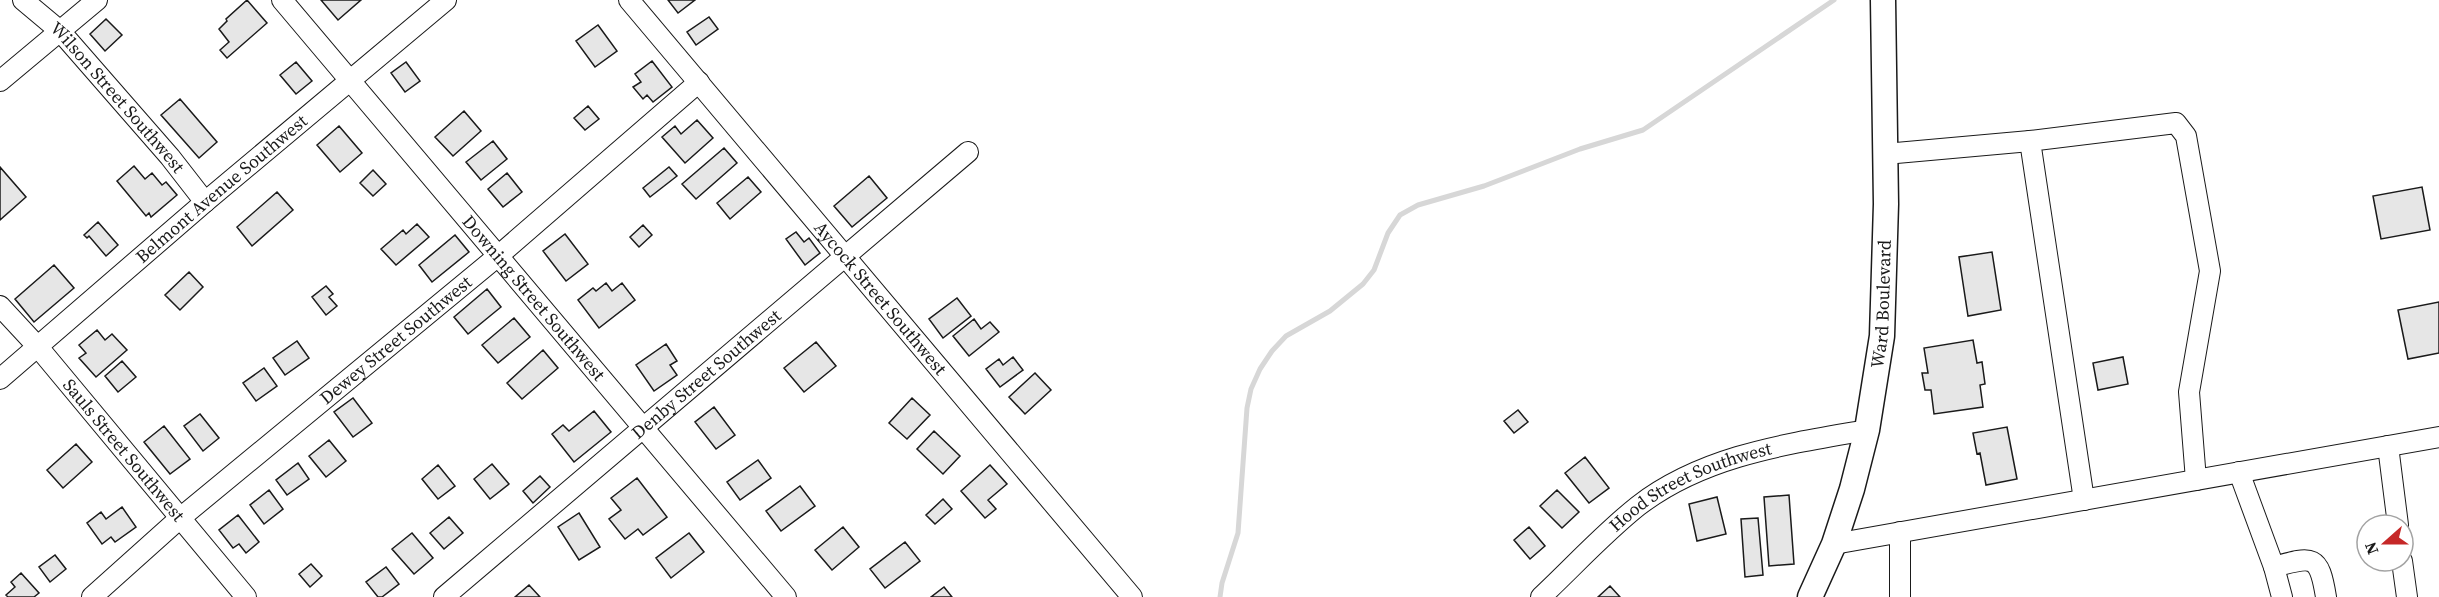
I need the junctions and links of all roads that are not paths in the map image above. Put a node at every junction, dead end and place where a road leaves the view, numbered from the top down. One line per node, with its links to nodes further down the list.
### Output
1 (23, 0): 7 (street, Wilson Street Southwest)
2 (97, 0): 7 (street)
3 (282, 0): 9 (street, Downing Street Southwest)
4 (446, 0): 9 (street, Belmont Avenue Southwest)
5 (629, 0): 10 (street, Aycock Street Southwest)
6 (1883, 0): 13 (main road, Ward Boulevard)
7 (60, 31): 8 (street); 14 (street, Wilson Street Southwest)
8 (0, 81)
9 (350, 82): 14 (street, Belmont Avenue Southwest); 15 (street, Downing Street Southwest)
10 (699, 82): 15 (street, Dewey Street Southwest); 16 (street, Aycock Street Southwest)
11 (2030, 141): 13 (street); 25 (street); 26 (street)
12 (968, 152): 16 (street, Denby Street Southwest)
13 (1885, 154): 21 (main road, Ward Boulevard)
14 (205, 202): 18 (street, Belmont Avenue Southwest)
15 (498, 256): 20 (street, Downing Street Southwest); 28 (street, Dewey Street Southwest)
16 (845, 256): 20 (street, Denby Street Southwest); 37 (street, Aycock Street Southwest)
17 (0, 306): 18 (street, Sauls Street Southwest)
18 (38, 347): 19 (street, Belmont Avenue Southwest); 28 (street, Sauls Street Southwest)
19 (0, 379)
20 (644, 429): 35 (street, Denby Street Southwest); 36 (street, Downing Street Southwest)
21 (1867, 430): 30 (main road, Ward Boulevard); 38 (street, Hood Street Southwest)
22 (2439, 437): 23 (street)
23 (2388, 446): 24 (street); 27 (street)
24 (2239, 472): 25 (street); 31 (street)
25 (2196, 480): 26 (street)
26 (2084, 500): 29 (street)
27 (2396, 513)
28 (179, 519): 33 (street, Dewey Street Southwest); 34 (street, Sauls Street Southwest)
29 (1900, 532): 30 (street); 40 (street)
30 (1834, 544): 39 (main road, Ward Boulevard)
31 (2274, 567): 41 (street); 42 (street)
32 (2404, 573): 43 (street)
33 (92, 597)
34 (246, 597)
35 (444, 597)
36 (786, 597)
37 (1132, 597)
38 (1541, 597)
39 (1810, 597)
40 (1900, 597)
41 (2282, 597)
42 (2326, 597)
43 (2407, 597)

